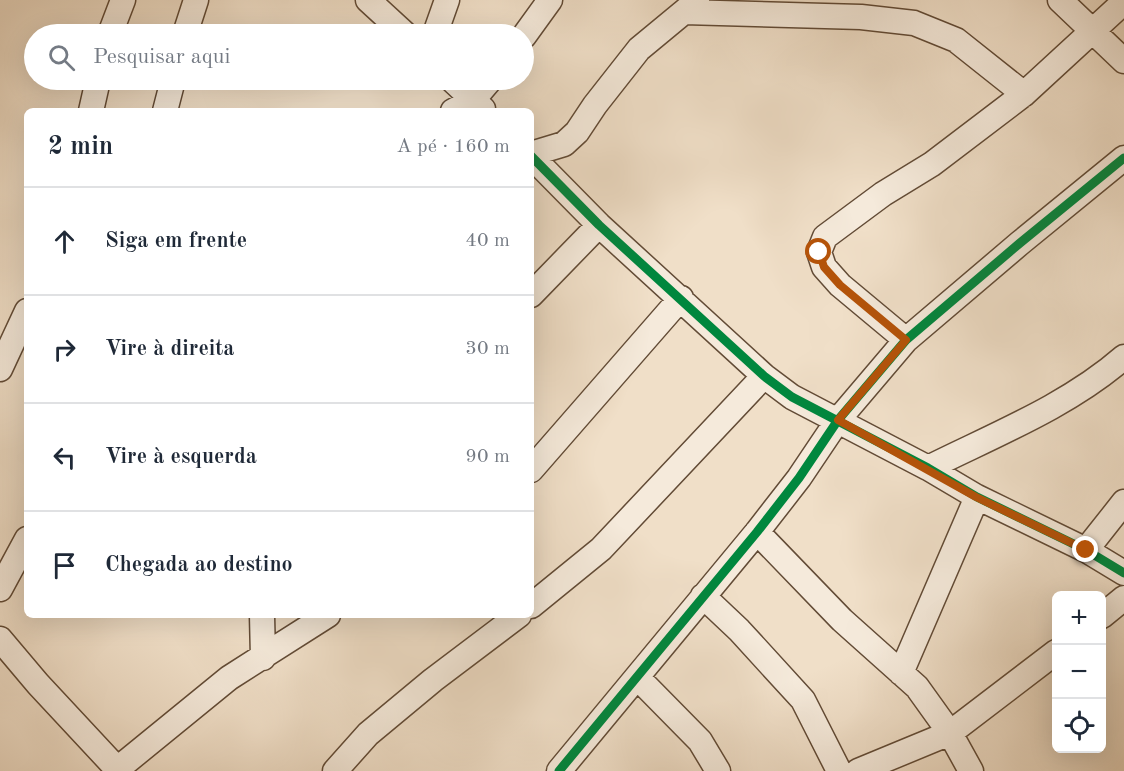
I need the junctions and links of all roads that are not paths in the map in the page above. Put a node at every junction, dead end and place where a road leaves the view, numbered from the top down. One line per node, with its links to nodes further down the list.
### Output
1 (123, 0): 9 (street)
2 (196, 0): 10 (street)
3 (368, 0): 11 (street)
4 (447, 0): 12 (street)
5 (550, 0): 13 (street)
6 (1060, 0): 14 (street)
7 (1124, 2): 14 (street)
8 (691, 6): 20 (street); 24 (street)
9 (114, 24)
10 (188, 24)
11 (394, 24)
12 (439, 24)
13 (533, 24)
14 (1092, 32): 15 (street); 20 (street)
15 (1124, 61)
16 (97, 90): 22 (street)
17 (170, 90): 23 (street)
18 (459, 90): 21 (street)
19 (483, 90): 21 (street)
20 (1024, 94): 31 (street)
21 (470, 107)
22 (93, 108)
23 (166, 108)
24 (534, 154)
25 (534, 158): 27 (street)
26 (1124, 158): 31 (street)
27 (599, 225): 28 (street); 29 (street)
28 (534, 292)
29 (681, 298): 34 (street); 36 (street)
30 (24, 317): 33 (street)
31 (906, 340): 35 (street)
32 (1124, 357): 37 (street)
33 (0, 369)
34 (764, 376): 35 (street); 47 (street)
35 (838, 420): 37 (street); 40 (street)
36 (534, 467)
37 (928, 468): 38 (street)
38 (976, 497): 42 (street); 55 (street)
39 (1124, 502): 42 (street)
40 (757, 532): 45 (street); 55 (street)
41 (24, 545): 44 (street)
42 (1086, 550): 43 (street)
43 (1124, 573)
44 (0, 589)
45 (703, 596): 56 (street); 62 (street)
46 (1124, 598): 48 (street)
47 (534, 604)
48 (1106, 612)
49 (262, 618): 54 (street)
50 (323, 618): 54 (street)
51 (515, 618): 59 (street)
52 (0, 639): 58 (street)
53 (1052, 655): 57 (street)
54 (263, 658): 58 (street)
55 (901, 673): 57 (street)
56 (636, 677): 60 (street); 61 (street)
57 (950, 733): 63 (street); 64 (street)
58 (116, 770)
59 (335, 771)
60 (559, 771)
61 (718, 771)
62 (839, 771)
63 (858, 771)
64 (971, 771)

